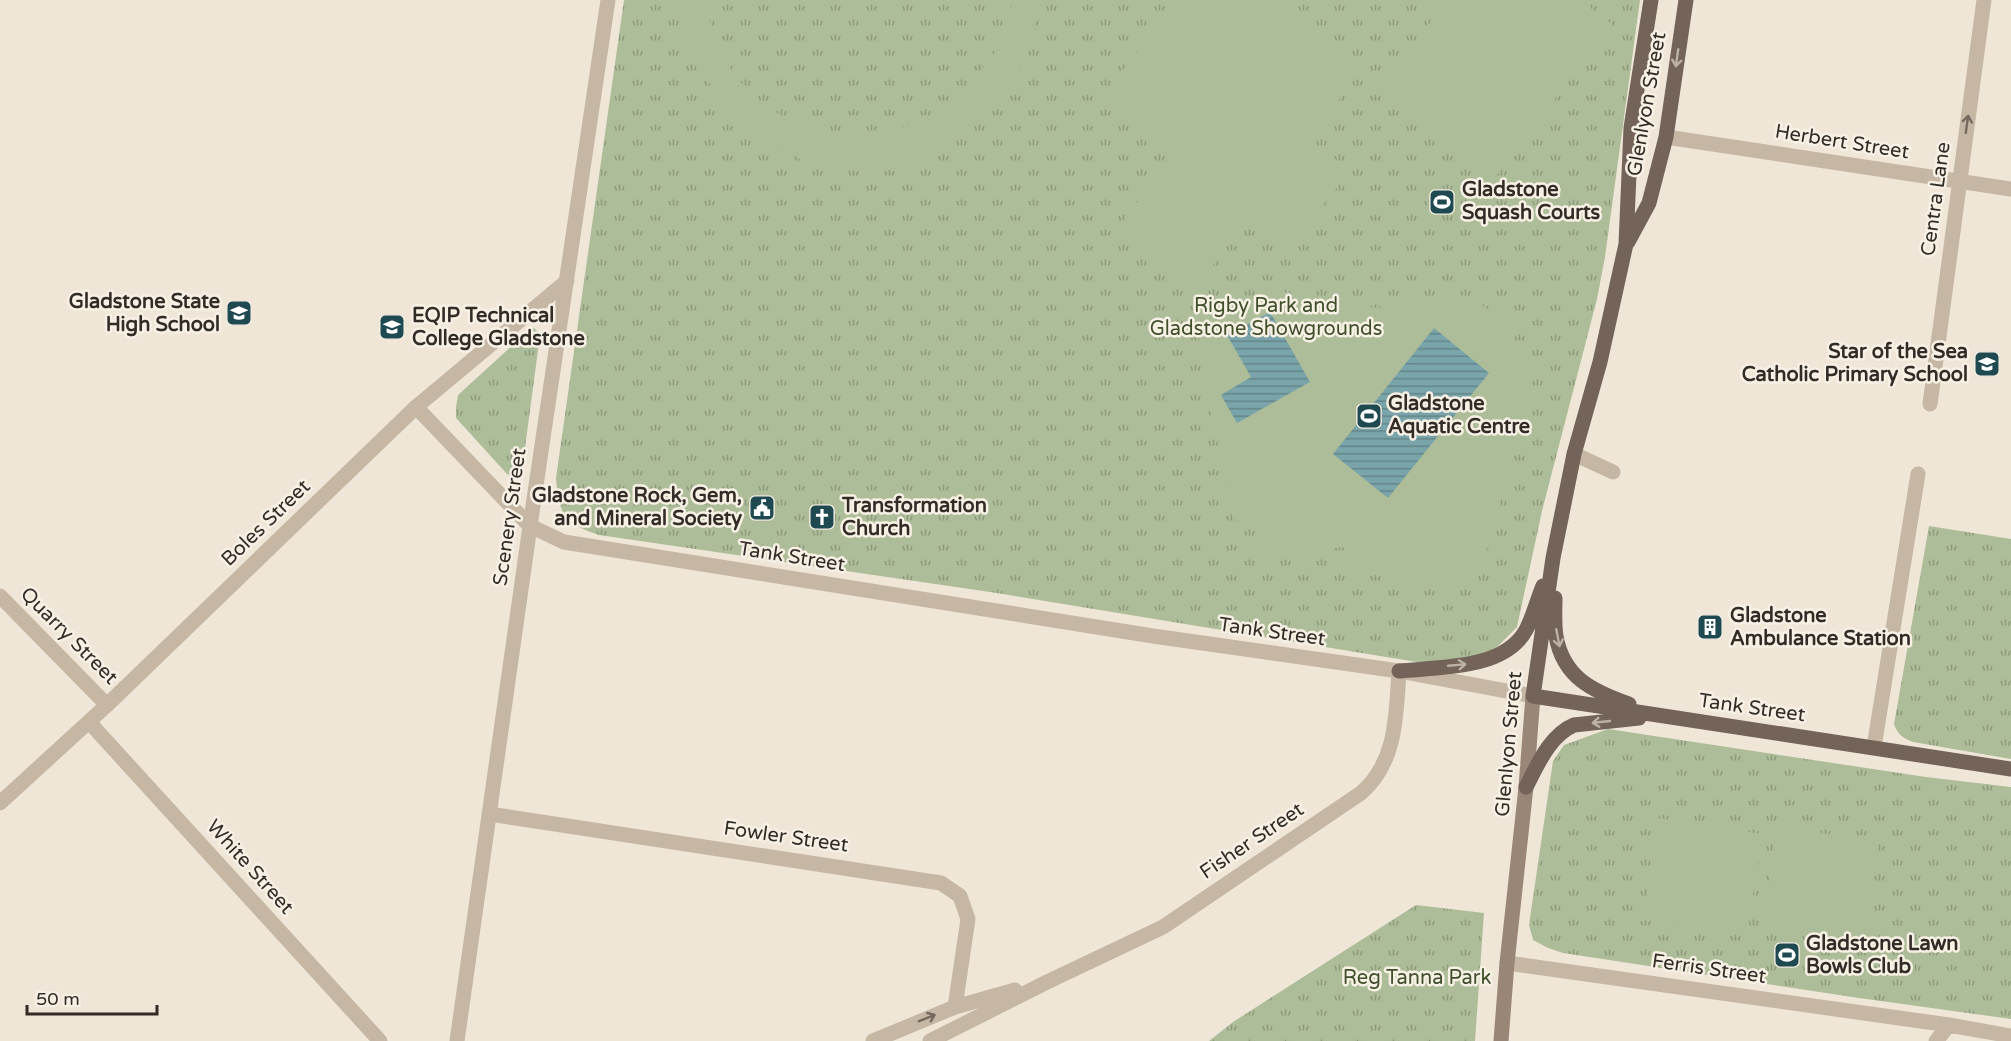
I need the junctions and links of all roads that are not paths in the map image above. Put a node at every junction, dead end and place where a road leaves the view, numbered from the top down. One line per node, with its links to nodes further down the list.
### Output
1 (608, 0): 9 (street, Scenery Street)
2 (1651, 0): 8 (main road, Glenlyon Street)
3 (1686, 0): 5 (main road, Glenlyon Street, one-way to 5)
4 (1984, 0): 6 (street, Centra Lane, one-way to 4)
5 (1666, 137): 6 (street, Herbert Street); 8 (main road, Glenlyon Street)
6 (1959, 182): 7 (street, Herbert Street); 10 (street, Centra Lane)
7 (2011, 189)
8 (1626, 244): 12 (main road, Glenlyon Street)
9 (567, 281): 11 (street, Boles Street); 15 (street, Scenery Street)
10 (1930, 404)
11 (416, 407): 15 (street); 20 (street, Boles Street)
12 (1574, 454): 13 (street); 16 (main road, Glenlyon Street)
13 (1613, 472)
14 (1918, 474): 23 (street)
15 (530, 526): 18 (street, Tank Street); 27 (street, Scenery Street)
16 (1553, 558): 18 (main road, one-way to 16); 19 (main road, Glenlyon Street); 21 (main road, one-way to 21)
17 (0, 596): 20 (street, Quarry Street)
18 (1399, 671): 19 (street, Tank Street); 29 (street, Fisher Street)
19 (1533, 696): 21 (main road, Tank Street); 25 (main road, Glenlyon Street)
20 (107, 705): 22 (street, Boles Street)
21 (1660, 716): 23 (main road, Tank Street); 25 (main road, one-way to 25)
22 (89, 722): 26 (street, Boles Street); 33 (street, White Street)
23 (1874, 747): 24 (main road, Tank Street)
24 (2011, 769)
25 (1527, 787): 28 (main road, Glenlyon Street)
26 (0, 803)
27 (489, 814): 30 (street, Fowler Street); 34 (street, Scenery Street)
28 (1508, 963): 31 (street, Ferris Street); 37 (main road, Glenlyon Street)
29 (1047, 982): 30 (street, Fisher Street); 36 (street, Fisher Street)
30 (955, 1007): 35 (street, Fisher Street, one-way to 30)
31 (1949, 1025): 32 (street, Ferris Street); 38 (street)
32 (2011, 1036)
33 (380, 1041)
34 (457, 1041)
35 (873, 1041)
36 (930, 1041)
37 (1501, 1041)
38 (1936, 1041)

